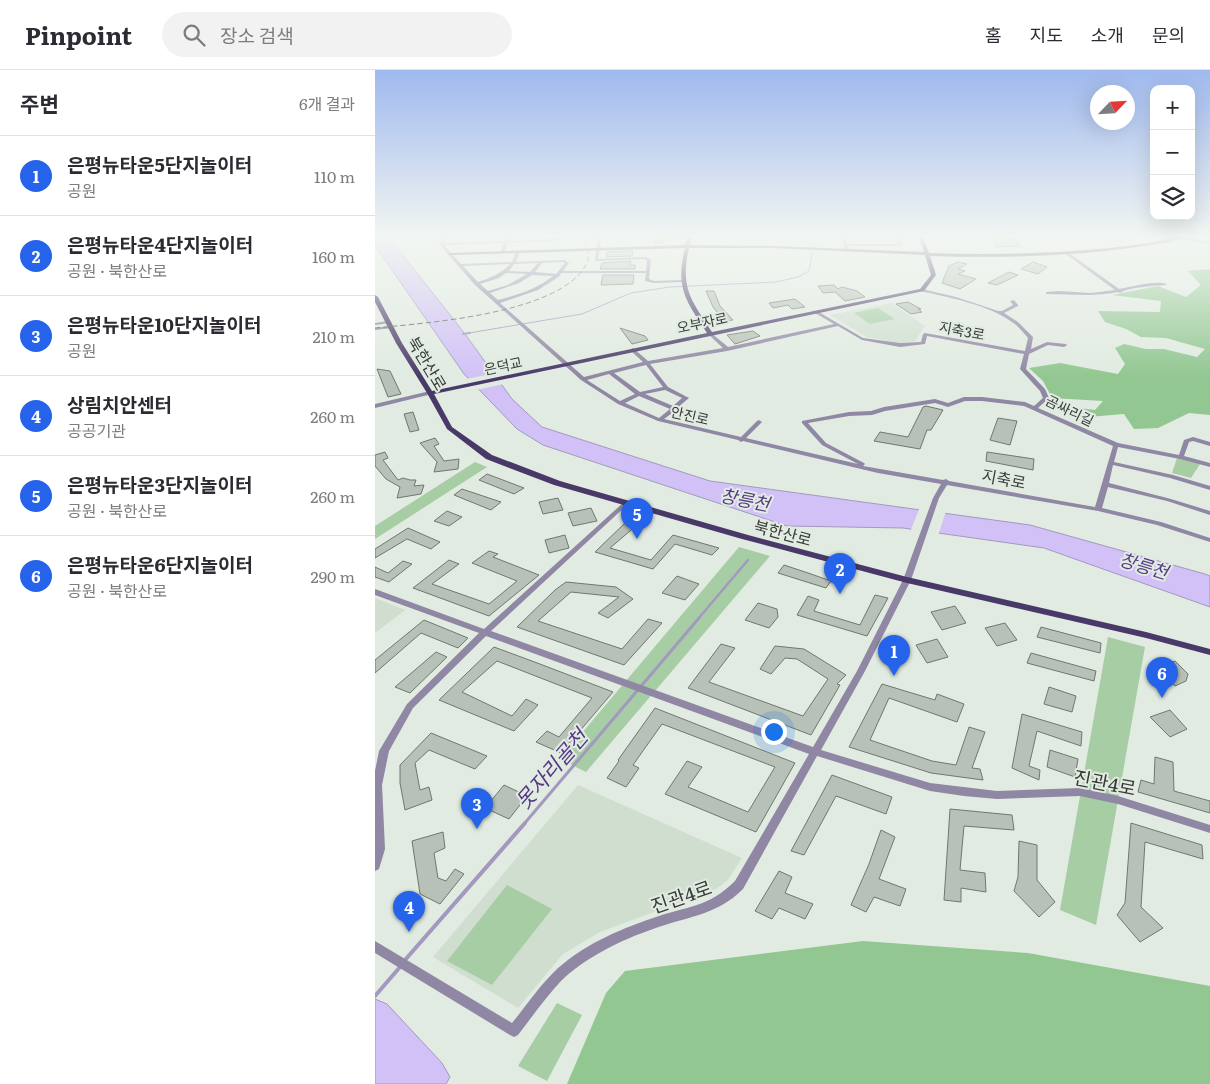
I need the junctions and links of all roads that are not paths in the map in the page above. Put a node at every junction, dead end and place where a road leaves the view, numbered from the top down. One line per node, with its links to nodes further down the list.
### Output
1 (481, 282): 7 (street)
2 (517, 282): 12 (street)
3 (545, 282): 16 (street)
4 (658, 282): 8 (street)
5 (928, 282): 10 (main road)
6 (1107, 282): 11 (street)
7 (477, 284): 12 (street)
8 (682, 284): 23 (main road)
9 (1165, 284): 11 (street)
10 (922, 290): 17 (main road, 오부자로); 18 (street, 곰싸리길)
11 (1120, 292): 13 (street)
12 (487, 293): 16 (street)
13 (1048, 293)
14 (375, 297): 20 (main road, 북한산로)
15 (1012, 301): 18 (street)
16 (497, 302): 29 (street, 안진로)
17 (817, 312): 21 (street, 지축3로); 23 (main road, 오부자로)
18 (998, 312): 27 (street, 곰싸리길)
19 (375, 324): 20 (street)
20 (389, 325): 22 (street); 34 (main road, 북한산로)
21 (837, 325): 25 (street); 27 (street, 지축3로)
22 (375, 329)
23 (710, 333): 25 (street); 26 (main road, 오부자로)
24 (1064, 345): 27 (street)
25 (727, 349): 28 (street)
26 (633, 350): 28 (street); 29 (main road, 오부자로)
27 (1027, 353): 38 (street, 곰싸리길)
28 (647, 363): 31 (street); 33 (street)
29 (566, 364): 30 (main road, 오부자로); 32 (street, 안진로)
30 (544, 368): 34 (main road, 은덕교)
31 (609, 372): 32 (street); 35 (street)
32 (583, 379): 36 (street, 안진로)
33 (666, 388): 35 (street); 39 (street)
34 (430, 393): 37 (street); 54 (main road, 북한산로)
35 (639, 394): 36 (street); 39 (street)
36 (620, 403): 40 (street, 안진로)
37 (375, 406)
38 (1035, 408): 43 (street, 지축로); 45 (street, 곰싸리길)
39 (675, 409): 40 (street)
40 (659, 420): 42 (street, 안진로)
41 (759, 422): 42 (street)
42 (741, 440): 46 (street, 안진로)
43 (824, 444): 46 (street); 50 (street, 지축로)
44 (1210, 444): 47 (street)
45 (1116, 445): 47 (street, 곰싸리길); 48 (street)
46 (813, 456): 50 (street, 안진로)
47 (1181, 457): 49 (street, 곰싸리길)
48 (1111, 463): 52 (street); 53 (street)
49 (1210, 465)
50 (879, 471): 51 (street, 지축로)
51 (946, 481): 55 (street, 지축로); 58 (street)
52 (1105, 484): 55 (street); 56 (street)
53 (1210, 488)
54 (626, 503): 58 (main road, 북한산로); 60 (street)
55 (1098, 509): 57 (street, 지축로)
56 (1210, 513)
57 (1210, 540)
58 (907, 580): 61 (main road, 북한산로); 62 (street)
59 (375, 592): 60 (street)
60 (484, 633): 62 (street, 진관4로); 64 (street)
61 (1210, 652)
62 (815, 752): 63 (street, 진관4로); 65 (street, 진관4로)
63 (1210, 830)
64 (375, 866)
65 (375, 947)

